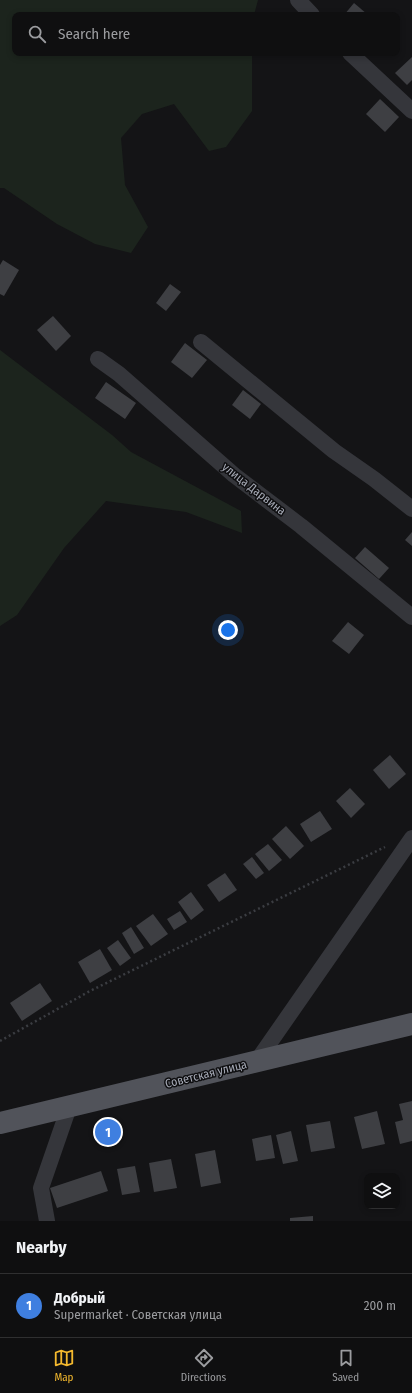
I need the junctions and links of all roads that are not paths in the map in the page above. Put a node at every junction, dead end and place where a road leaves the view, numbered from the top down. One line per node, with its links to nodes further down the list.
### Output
1 (298, 0): 2 (street)
2 (309, 12)
3 (353, 56): 4 (street)
4 (412, 111)
5 (201, 342): 7 (street)
6 (98, 359): 8 (street, улица Дарвина)
7 (412, 509)
8 (412, 617)
9 (412, 838): 11 (street)
10 (412, 1024): 11 (main road, Советская улица)
11 (258, 1061): 12 (main road, Советская улица)
12 (69, 1107): 13 (main road, Советская улица); 14 (street)
13 (0, 1123)
14 (47, 1221)

